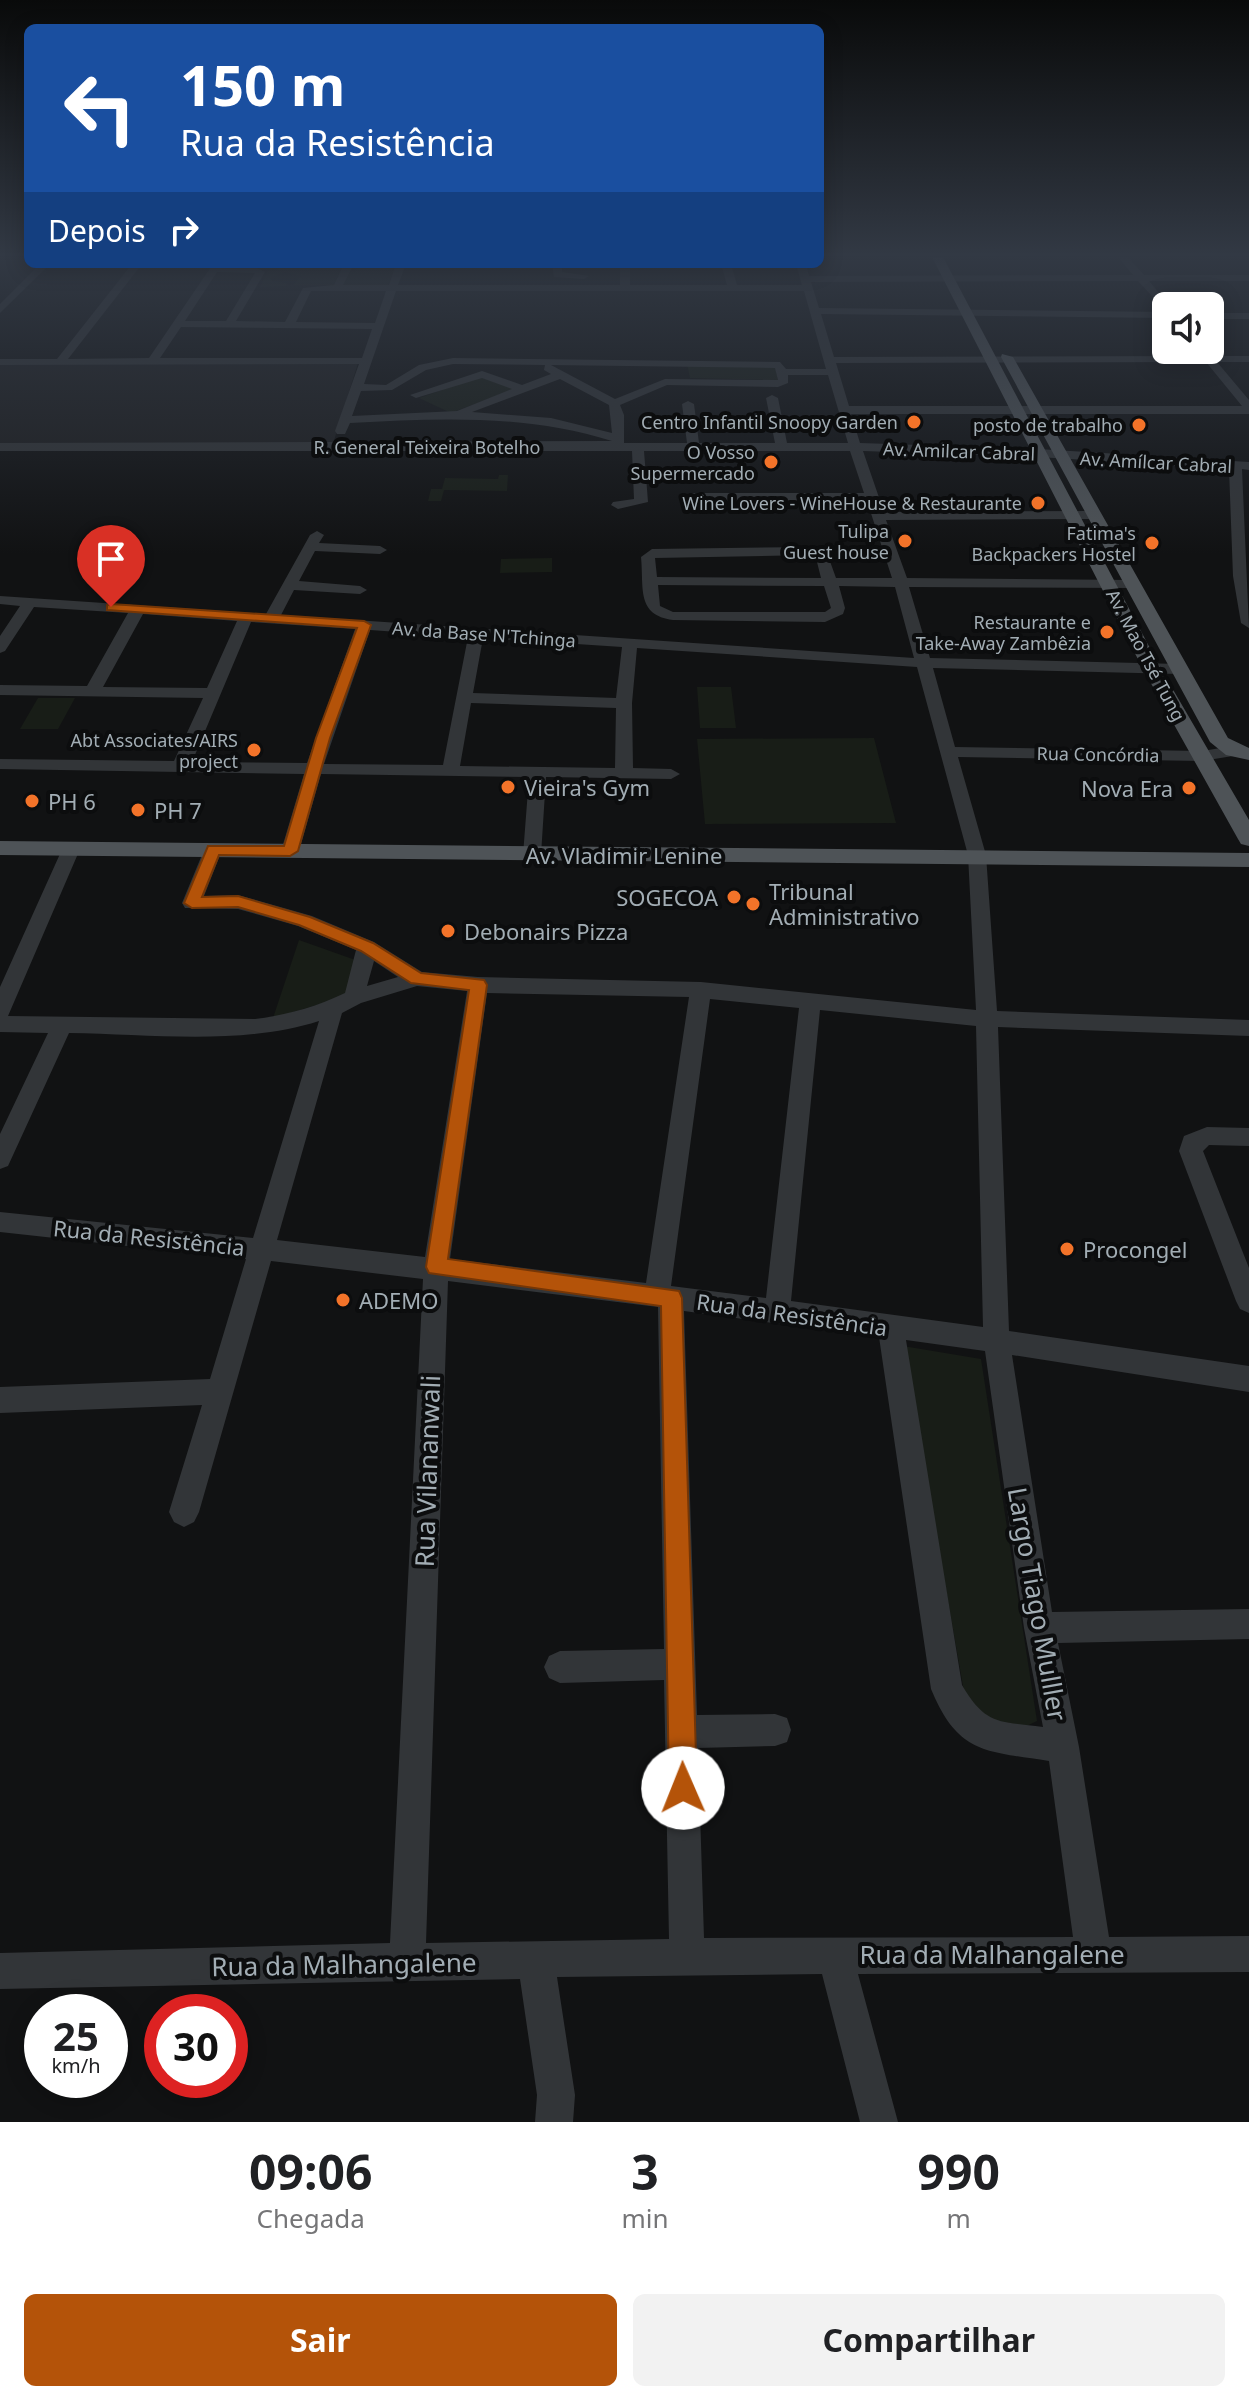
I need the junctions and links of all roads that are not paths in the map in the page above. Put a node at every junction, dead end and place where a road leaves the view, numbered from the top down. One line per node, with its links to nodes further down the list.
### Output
1 (65, 356): 13 (street)
2 (156, 356): 14 (street)
3 (369, 356): 11 (street)
4 (829, 356): 18 (street, Largo Tiago Mulller)
5 (987, 356): 10 (main road, Av. Mao Tsé Tung)
6 (1000, 356): 10 (street)
7 (1007, 356): 31 (main road, Av. Mao Tsé Tung)
8 (1224, 356): 9 (street)
9 (1249, 359)
10 (989, 360): 18 (street); 29 (main road, Av. Mao Tsé Tung)
11 (367, 361): 14 (street); 22 (street)
12 (0, 362): 13 (street)
13 (60, 362): 14 (street)
14 (152, 362)
15 (662, 362): 16 (street); 19 (street); 21 (street)
16 (538, 363): 20 (street); 23 (street)
17 (1213, 364): 28 (street)
18 (832, 366): 19 (street); 30 (street, Largo Tiago Mulller)
19 (784, 372): 21 (street)
20 (560, 375): 24 (street); 32 (street)
21 (665, 382): 32 (street)
22 (358, 387): 23 (street); 35 (street)
23 (388, 388): 25 (street)
24 (522, 389): 25 (street); 33 (street)
25 (416, 395): 34 (street)
26 (772, 398): 41 (street)
27 (688, 404): 43 (street)
28 (1249, 408): 31 (street)
29 (1015, 409): 30 (street); 31 (street); 44 (main road, Av. Mao Tsé Tung)
30 (844, 410): 42 (street, Largo Tiago Mulller)
31 (1036, 410): 45 (main road, Av. Mao Tsé Tung)
32 (608, 413): 36 (street); 37 (street)
33 (455, 414): 34 (street); 36 (street)
34 (415, 416): 35 (street)
35 (346, 420): 39 (street)
36 (566, 424): 37 (street)
37 (618, 443): 39 (street, R. General Teixeira Botelho); 40 (street, R. General Teixeira Botelho)
38 (0, 447): 39 (street, R. General Teixeira Botelho)
39 (334, 447)
40 (638, 447): 43 (street, R. General Teixeira Botelho); 49 (street)
41 (782, 447): 42 (street, R. General Teixeira Botelho); 43 (street, R. General Teixeira Botelho)
42 (855, 447): 44 (street, Av. Amilcar Cabral); 48 (street, Largo Tiago Mulller)
43 (694, 448)
44 (1038, 453): 45 (street, Av. Amilcar Cabral); 52 (main road, Av. Mao Tsé Tung)
45 (1064, 457): 46 (street, Av. Amílcar Cabral); 50 (main road, Av. Mao Tsé Tung)
46 (1242, 465): 65 (street)
47 (689, 497): 48 (street)
48 (871, 497): 51 (street, Largo Tiago Mulller)
49 (618, 505)
50 (1093, 515): 52 (street); 59 (main road, Av. Mao Tsé Tung)
51 (878, 516): 52 (street); 57 (street, Largo Tiago Mulller)
52 (1071, 516): 58 (main road, Av. Mao Tsé Tung)
53 (375, 556): 54 (street)
54 (300, 566): 54 (street); 64 (street)
55 (653, 581): 56 (street); 56 (street); 68 (street)
56 (829, 582): 57 (street); 68 (street)
57 (901, 583): 58 (street); 71 (street, Largo Tiago Mulller)
58 (1108, 584): 59 (street); 72 (main road, Av. Mao Tsé Tung)
59 (1133, 584): 73 (main road, Av. Mao Tsé Tung)
60 (0, 600): 61 (street, Av. da Base N'Tchinga)
61 (30, 602): 62 (street, Av. da Base N'Tchinga); 70 (street)
62 (138, 609): 63 (street, Av. da Base N'Tchinga); 75 (street)
63 (246, 617): 64 (street, Av. da Base N'Tchinga); 76 (street)
64 (271, 619): 66 (street, Av. da Base N'Tchinga)
65 (1249, 623)
66 (364, 625): 67 (street, Av. da Base N'Tchinga); 84 (street)
67 (476, 632): 69 (street, Av. da Base N'Tchinga); 77 (street)
68 (755, 634): 69 (street, Av. da Base N'Tchinga); 71 (street, Av. da Base N'Tchinga)
69 (630, 645): 78 (street)
70 (0, 648)
71 (921, 663): 72 (street, Av. da Base N'Tchinga); 79 (street, Largo Tiago Mulller)
72 (1152, 669): 73 (street, Av. da Base N'Tchinga); 81 (main road, Av. Mao Tsé Tung)
73 (1179, 669): 80 (main road, Av. Mao Tsé Tung)
74 (0, 690): 75 (street)
75 (93, 691): 76 (street)
76 (212, 693): 83 (street)
77 (465, 698): 78 (street); 85 (street)
78 (624, 703): 87 (street)
79 (946, 752): 81 (street, Rua Concórdia); 95 (street, Largo Tiago Mulller)
80 (1241, 752): 81 (street, Rua Concórdia)
81 (1202, 756): 89 (main road, Av. Mao Tsé Tung)
82 (0, 764): 83 (street)
83 (181, 766): 84 (street)
84 (314, 768): 85 (street); 93 (street)
85 (451, 769): 86 (street)
86 (538, 771): 87 (street); 94 (street)
87 (624, 772): 88 (street)
88 (671, 774)
89 (1249, 839)
90 (0, 848): 91 (main road, Av. Vladimir Lenine)
91 (71, 849): 92 (main road, Av. Vladimir Lenine); 103 (street)
92 (213, 850): 93 (main road, Av. Vladimir Lenine); 97 (street)
93 (290, 851): 94 (main road, Av. Vladimir Lenine)
94 (532, 855): 95 (main road, Av. Vladimir Lenine)
95 (977, 855): 96 (main road, Av. Vladimir Lenine); 104 (street, Largo Tiago Mulller)
96 (1249, 860)
97 (367, 947): 98 (street); 102 (street)
98 (417, 979): 99 (street); 102 (street)
99 (478, 985): 100 (street); 112 (street, Rua Vilananwali)
100 (701, 990): 101 (street); 113 (street)
101 (810, 1001): 104 (street); 115 (street)
102 (344, 1002): 106 (street); 111 (street)
103 (0, 1011)
104 (987, 1019): 107 (street); 117 (street, Largo Tiago Mulller)
105 (0, 1024): 106 (street)
106 (62, 1025): 109 (street)
107 (1249, 1028)
108 (1249, 1137): 114 (street)
109 (0, 1159)
110 (0, 1222): 111 (street, Rua da Resistência)
111 (262, 1248): 112 (street, Rua da Resistência); 119 (street)
112 (436, 1267): 113 (street, Rua da Resistência); 133 (street, Rua Vilananwali)
113 (664, 1297): 115 (street, Rua da Resistência); 124 (street)
114 (1249, 1301)
115 (777, 1311): 116 (street, Rua da Resistência)
116 (891, 1327): 117 (street, Rua da Resistência); 128 (street, Largo Tiago Mulller)
117 (996, 1339): 118 (street, Rua da Resistência); 123 (street, Largo Tiago Mulller)
118 (1249, 1379)
119 (222, 1391): 120 (street); 121 (street)
120 (0, 1400)
121 (184, 1512)
122 (1249, 1624): 123 (street)
123 (1039, 1628): 128 (street, Largo Tiago Mulller)
124 (680, 1664): 125 (street); 127 (street)
125 (560, 1667)
126 (775, 1730): 127 (street)
127 (682, 1732): 132 (street)
128 (1063, 1747): 129 (street)
129 (1093, 1953): 130 (street, Rua da Malhangalene); 131 (street, Rua da Malhangalene)
130 (835, 1954): 132 (street, Rua da Malhangalene); 137 (street)
131 (1249, 1954)
132 (687, 1956): 134 (street, Rua da Malhangalene)
133 (407, 1961): 134 (street, Rua da Malhangalene); 135 (street, Rua da Malhangalene)
134 (536, 1961): 136 (street)
135 (0, 1971)
136 (554, 2122)
137 (879, 2122)

